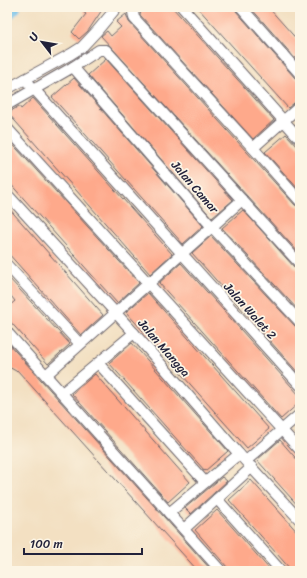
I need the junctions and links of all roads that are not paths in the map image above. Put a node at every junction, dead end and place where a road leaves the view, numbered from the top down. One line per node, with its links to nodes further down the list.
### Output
1 (117, 7): 7 (street)
2 (136, 7): 15 (street)
3 (182, 7): 12 (street)
4 (241, 7): 6 (street)
5 (73, 67): 9 (street); 17 (street); 19 (street, Jalan Camar)
6 (300, 74)
7 (25, 79): 8 (street); 9 (street, Jalan Walet 2)
8 (7, 89)
9 (34, 89): 10 (street); 20 (street, Jalan Walet 2)
10 (7, 105)
11 (300, 106): 12 (street)
12 (283, 121): 14 (street); 15 (street)
13 (7, 128): 23 (street)
14 (300, 140)
15 (253, 148): 18 (street)
16 (7, 194): 24 (street, Jalan Mangga)
17 (242, 200): 19 (street); 22 (street)
18 (300, 201)
19 (212, 227): 20 (street); 25 (street, Jalan Camar)
20 (181, 254): 23 (street); 31 (street, Jalan Walet 2)
21 (7, 264): 28 (street)
22 (300, 264)
23 (148, 283): 24 (street); 34 (street)
24 (115, 313): 27 (street, Jalan Mangga); 28 (street)
25 (300, 322)
26 (7, 332): 30 (street)
27 (134, 332): 29 (street); 36 (street, Jalan Mangga)
28 (80, 344): 30 (street)
29 (98, 363): 32 (street); 38 (street)
30 (46, 375): 32 (street)
31 (300, 385)
32 (62, 393): 40 (street)
33 (300, 414): 34 (street)
34 (281, 431): 35 (street); 37 (street)
35 (299, 448)
36 (239, 454): 37 (street, Jalan Mangga); 38 (street)
37 (249, 464): 39 (street); 41 (street, Jalan Mangga)
38 (206, 482): 40 (street)
39 (217, 499): 42 (street); 44 (street)
40 (169, 513): 42 (street)
41 (300, 520)
42 (184, 529): 43 (street)
43 (221, 571)
44 (281, 571)

